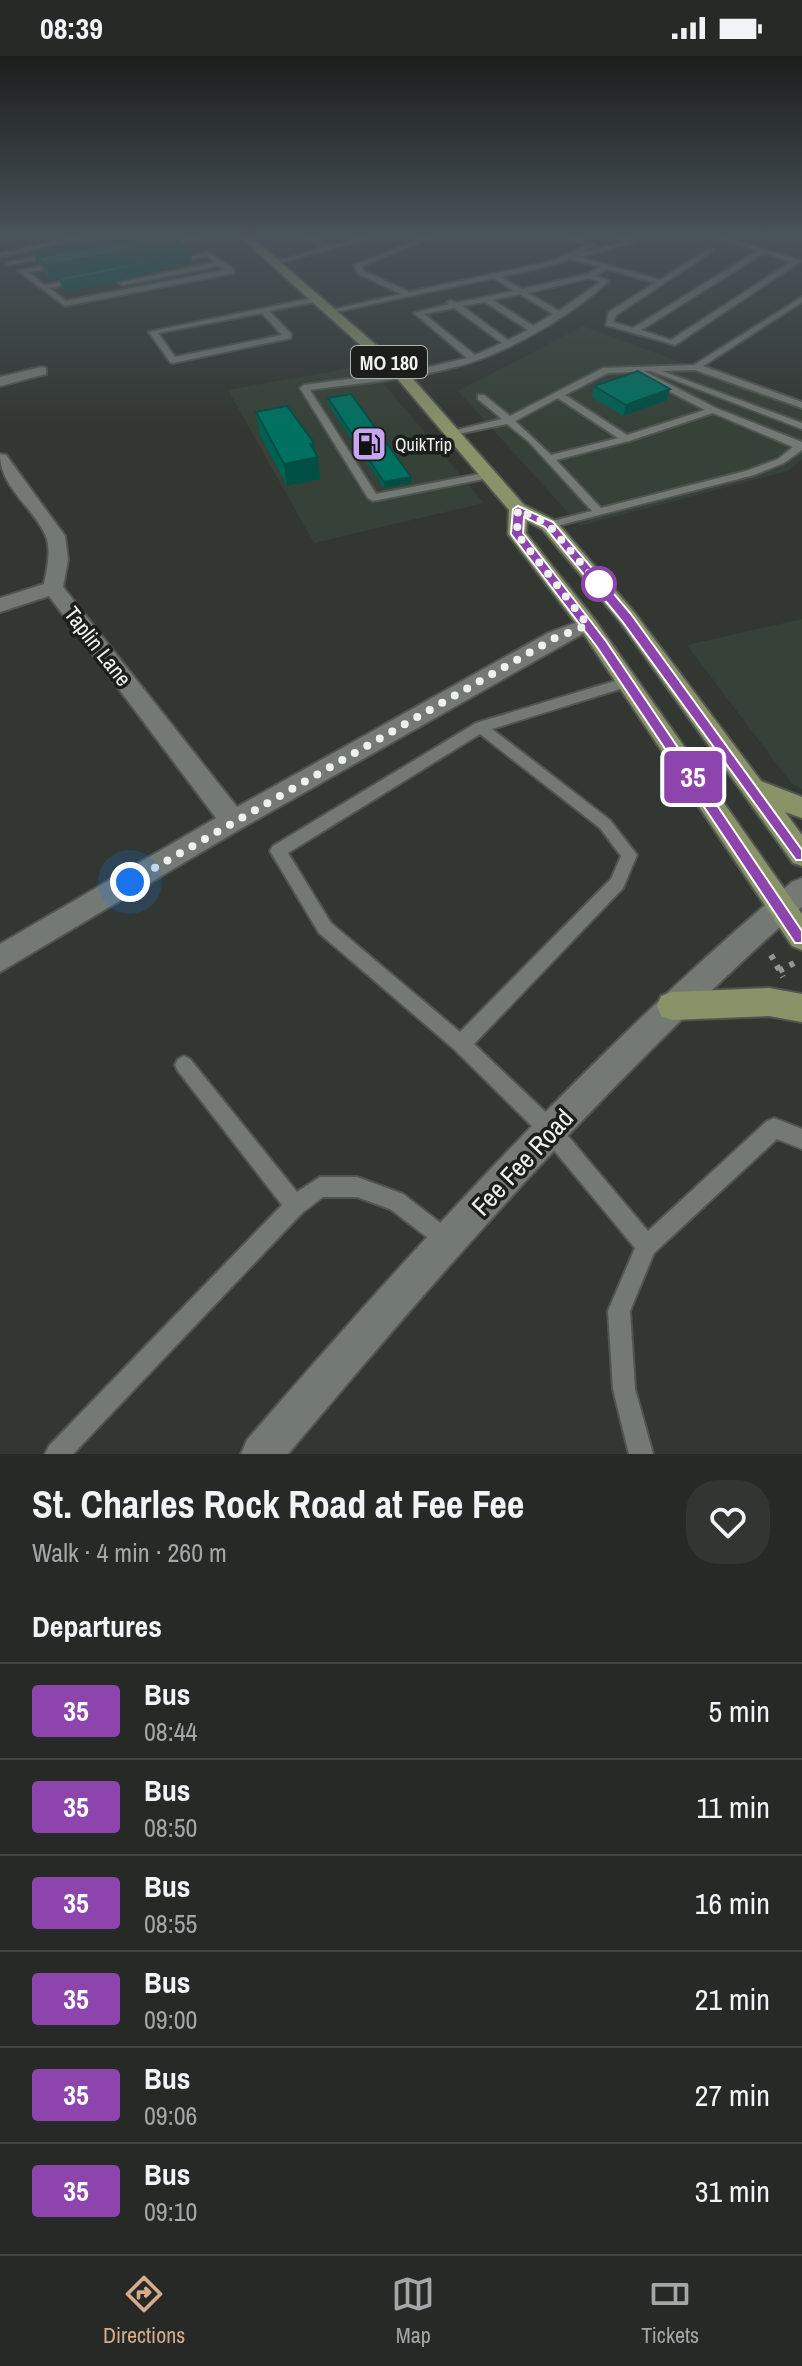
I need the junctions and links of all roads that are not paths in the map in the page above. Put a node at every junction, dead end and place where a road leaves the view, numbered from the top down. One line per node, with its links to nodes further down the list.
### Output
1 (317, 299): 14 (lane)
2 (318, 299): 15 (main road, MO 180)
3 (384, 299): 15 (lane)
4 (447, 299): 13 (lane)
5 (485, 299): 13 (lane)
6 (486, 299): 17 (lane)
7 (534, 299): 16 (lane)
8 (581, 299): 16 (lane)
9 (635, 299): 18 (lane)
10 (685, 299): 18 (lane)
11 (739, 299): 18 (lane)
12 (802, 299): 22 (lane)
13 (455, 306): 19 (lane); 20 (lane)
14 (264, 310): 14 (lane)
15 (331, 311): 25 (main road, MO 180)
16 (559, 314): 17 (lane)
17 (532, 329): 19 (lane)
18 (634, 331)
19 (506, 342): 20 (lane)
20 (473, 358): 25 (lane)
21 (643, 367): 22 (lane); 23 (lane); 32 (lane)
22 (696, 367): 29 (lane)
23 (632, 368): 27 (lane); 30 (lane)
24 (41, 371): 26 (street)
25 (401, 374): 33 (main road, MO 180); 38 (lane)
26 (0, 382)
27 (559, 395): 31 (lane); 34 (lane)
28 (481, 397): 31 (lane)
29 (802, 405)
30 (713, 410): 34 (lane); 35 (lane)
31 (508, 421): 33 (lane); 36 (lane)
32 (802, 426)
33 (453, 432): 38 (main road, MO 180)
34 (626, 439): 36 (lane)
35 (801, 446): 41 (lane)
36 (550, 458): 41 (lane)
37 (0, 459): 39 (street, Taplin Lane)
38 (489, 475): 40 (main road, MO 180)
39 (9, 489): 43 (street, Taplin Lane)
40 (518, 509): 42 (main road, MO 180); 45 (main road, MO 180)
41 (599, 512): 42 (lane)
42 (549, 525): 48 (main road, MO 180)
43 (53, 588): 44 (street); 50 (street, Taplin Lane)
44 (0, 605)
45 (588, 625): 46 (main road, MO 180); 50 (street)
46 (628, 682): 47 (lane); 52 (main road, MO 180)
47 (481, 727): 57 (lane); 57 (lane)
48 (753, 787): 49 (main road); 51 (main road, MO 180)
49 (802, 808)
50 (233, 821): 54 (street)
51 (802, 855)
52 (792, 898): 53 (main road, MO 180); 56 (street, Fee Fee Road)
53 (800, 949)
54 (0, 959)
55 (796, 998): 56 (main road)
56 (672, 1006): 59 (street, Fee Fee Road)
57 (461, 1044): 59 (lane)
58 (184, 1065): 61 (lane)
59 (550, 1130): 62 (street, Fee Fee Road); 63 (lane)
60 (802, 1139): 63 (lane)
61 (295, 1206): 62 (lane); 64 (lane)
62 (448, 1241): 65 (street, Fee Fee Road)
63 (647, 1246): 66 (lane)
64 (57, 1454)
65 (261, 1454)
66 (641, 1454)

